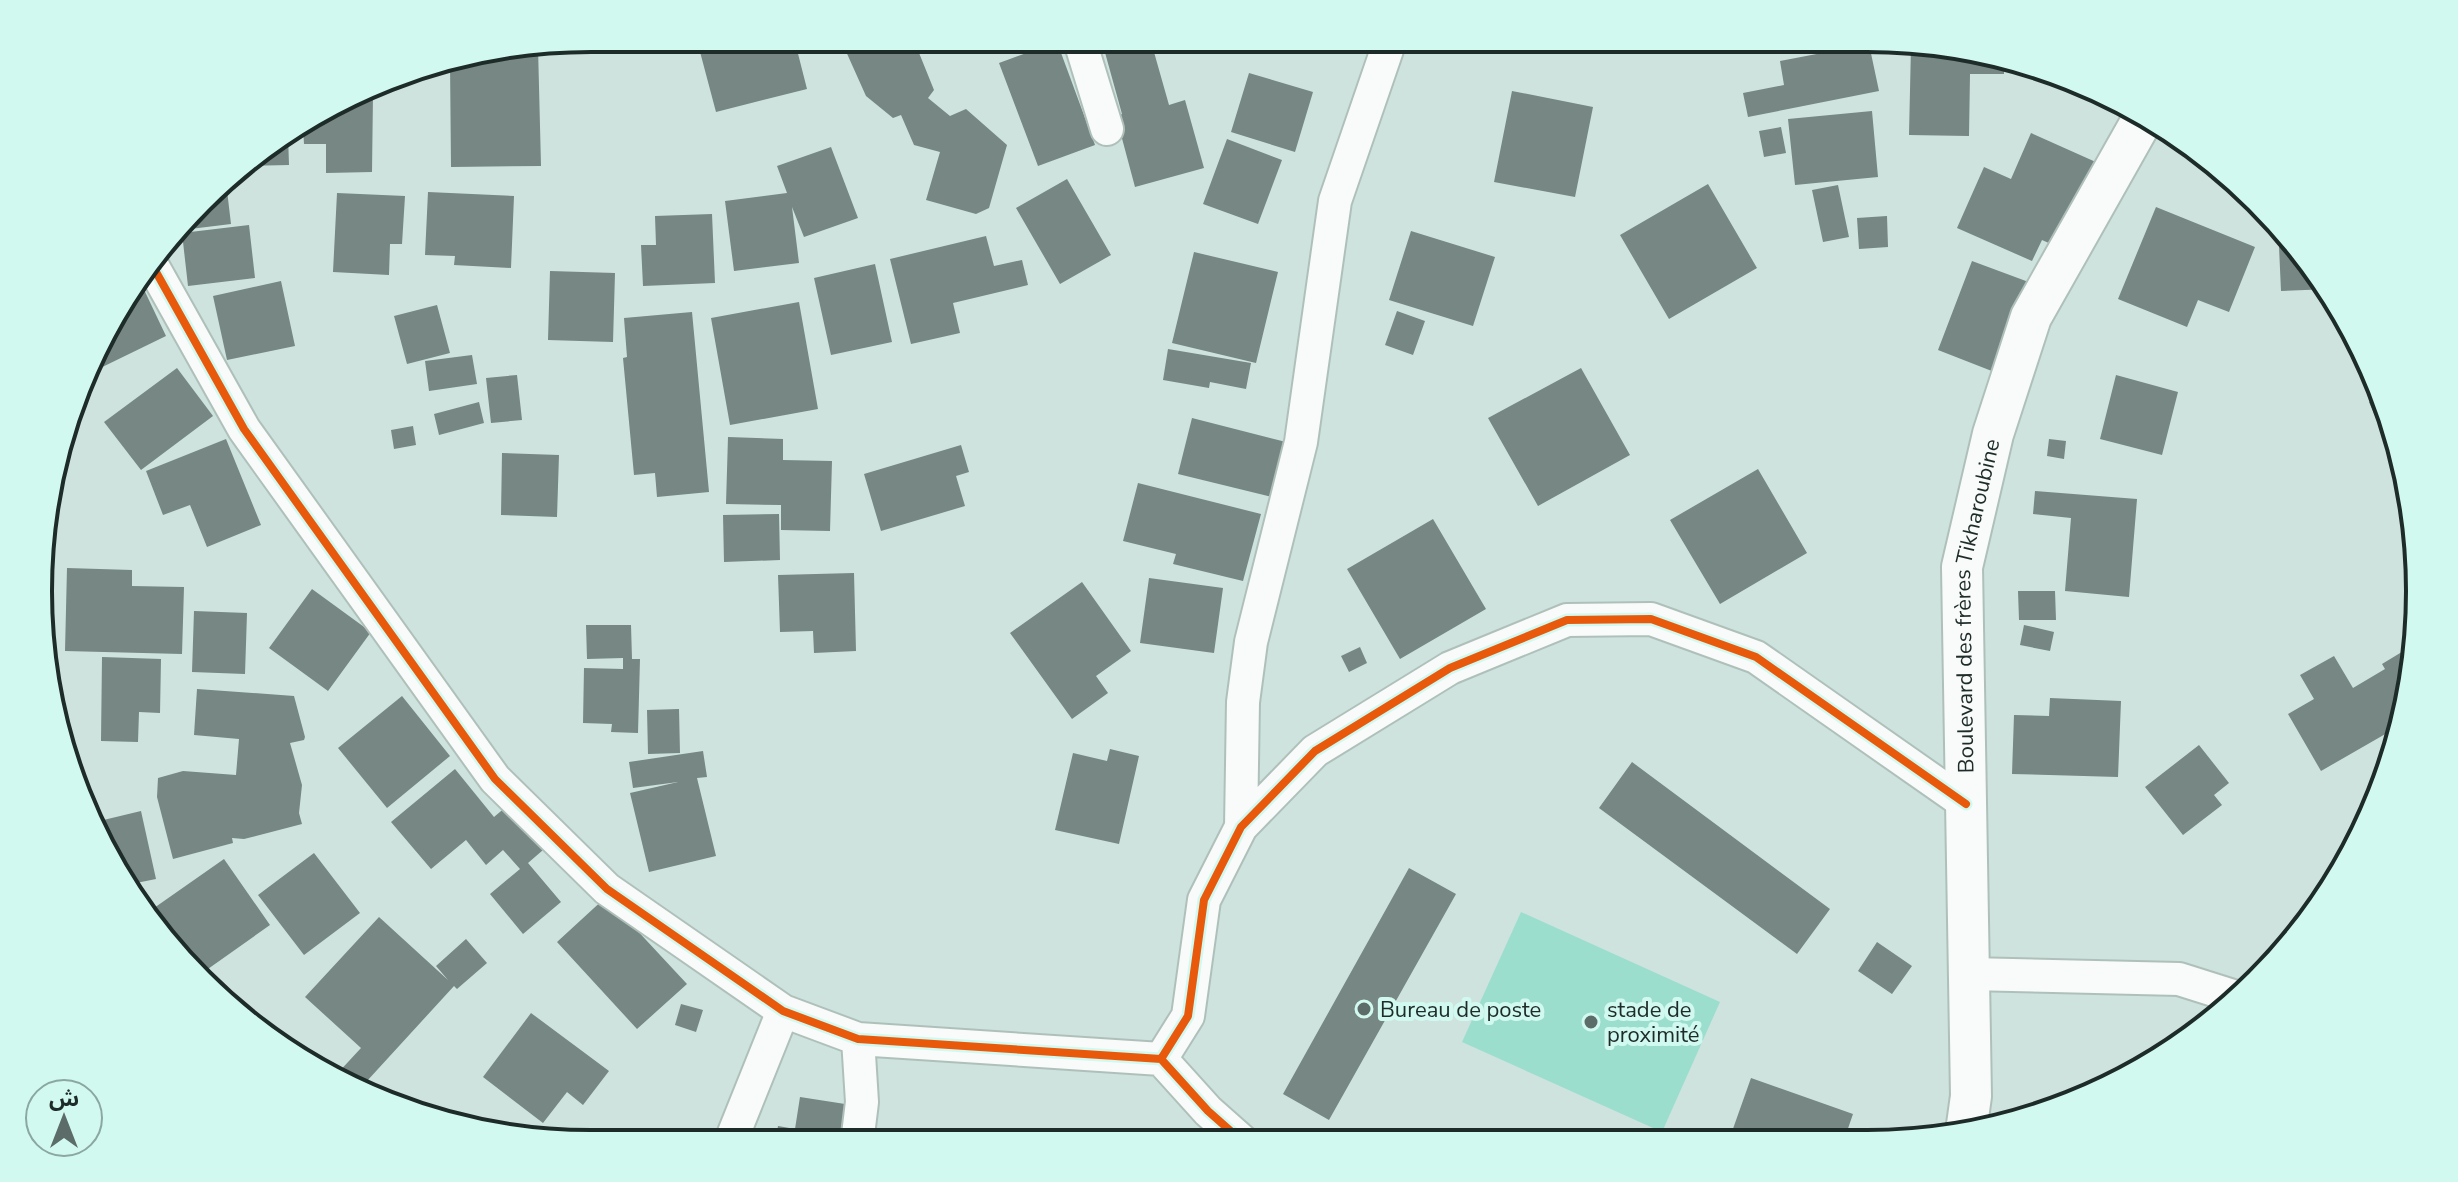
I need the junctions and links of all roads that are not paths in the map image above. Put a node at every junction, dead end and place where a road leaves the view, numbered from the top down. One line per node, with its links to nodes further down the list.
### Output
1 (1083, 52): 4 (street)
2 (1386, 52): 7 (street)
3 (2139, 126): 6 (street, Boulevard des frères Tikharoubine)
4 (1107, 129)
5 (156, 273): 10 (street)
6 (1966, 804): 7 (street); 8 (street, Boulevard des frères Tikharoubine)
7 (1241, 827): 12 (street)
8 (1969, 974): 9 (street); 13 (street, Boulevard des frères Tikharoubine)
9 (2225, 993)
10 (783, 1011): 11 (street); 14 (street)
11 (858, 1039): 12 (street); 15 (street)
12 (1161, 1059): 16 (street)
13 (1968, 1121)
14 (735, 1130)
15 (859, 1130)
16 (1229, 1130)

